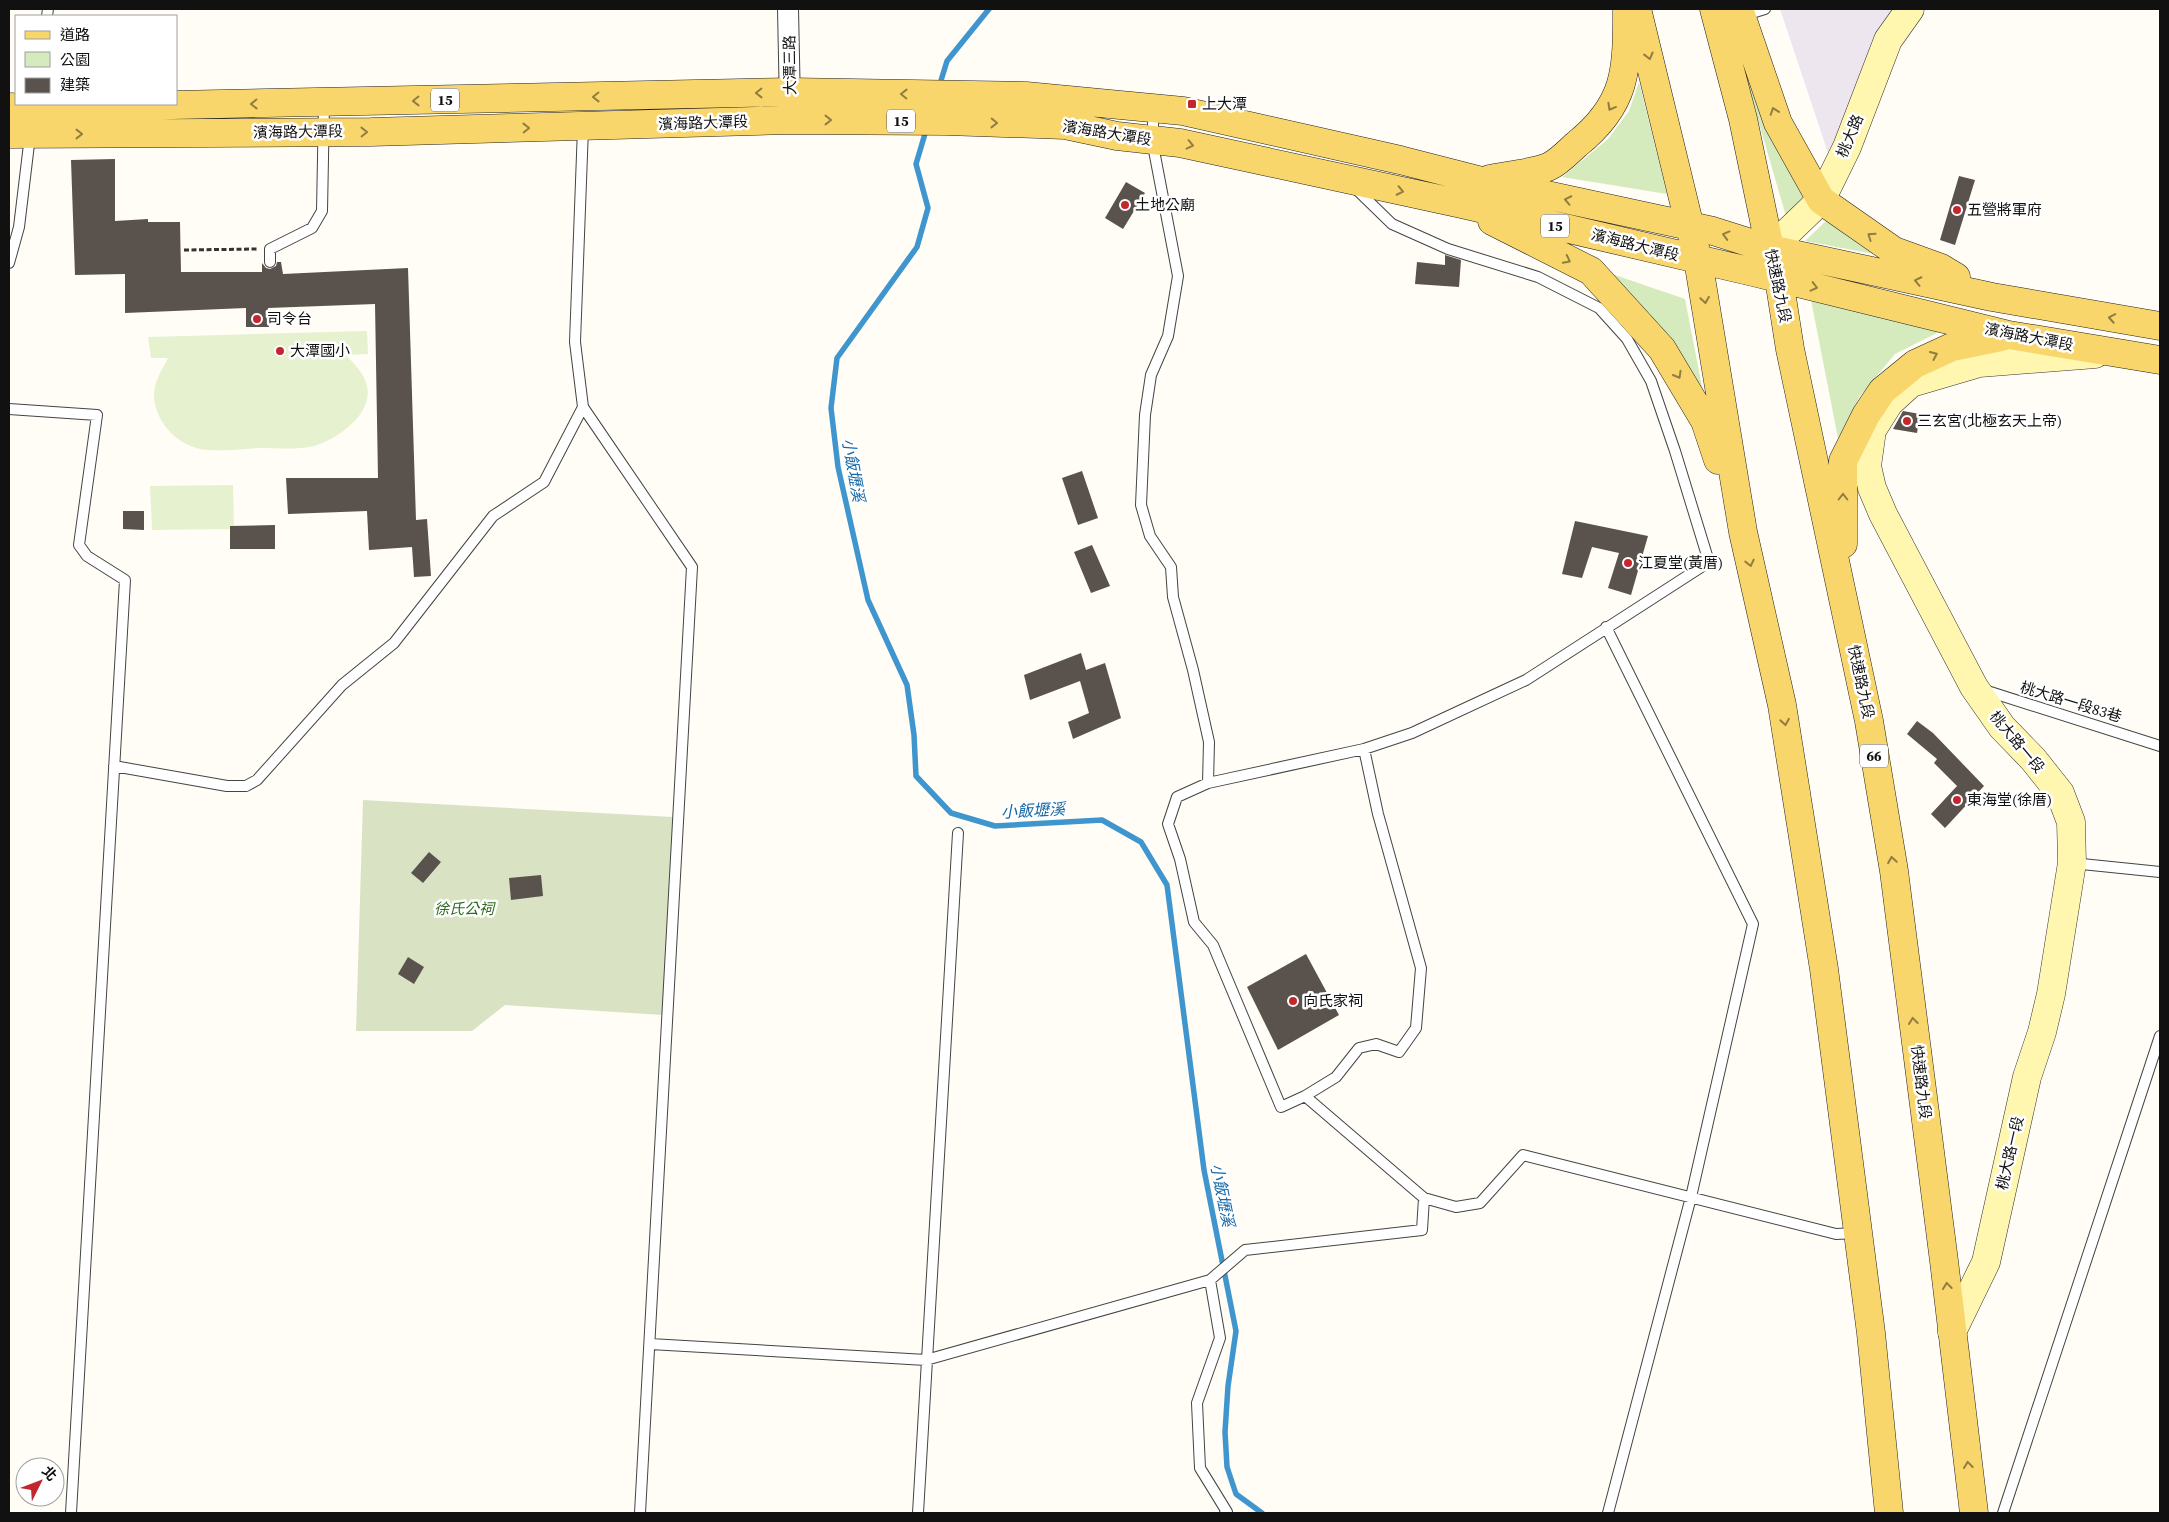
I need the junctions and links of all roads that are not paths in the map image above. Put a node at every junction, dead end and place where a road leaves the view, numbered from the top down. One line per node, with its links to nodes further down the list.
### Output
1 (788, 9): 7 (street, 大潭三路)
2 (1627, 9): 17 (main road, one-way to 17)
3 (1637, 9): 20 (main road, one-way to 20)
4 (1714, 9): 21 (main road, 快速路九段 / 66)
5 (1910, 9): 18 (street, 桃大路)
6 (1748, 11): 18 (main road, one-way to 6)
7 (791, 92): 8 (main road, 濱海路大潭段 / 15, one-way to 8); 9 (main road, 濱海路大潭段 / 15, one-way to 7); 12 (street, 大潭三路)
8 (324, 103): 11 (main road, 濱海路大潭段 / 15, one-way to 11); 14 (lane)
9 (947, 108): 10 (main road, 濱海路大潭段 / 15); 12 (main road, 濱海路大潭段 / 15, one-way to 9); 15 (main road, 濱海路大潭段 / 15, one-way to 15)
10 (1154, 108): 15 (lane); 17 (main road, 濱海路大潭段 / 15)
11 (24, 119): 14 (main road, 濱海路大潭段 / 15, one-way to 14); 24 (lane)
12 (789, 120): 13 (main road, 濱海路大潭段 / 15)
13 (583, 126): 14 (main road, 濱海路大潭段 / 15, one-way to 13); 31 (lane)
14 (324, 132): 23 (lane)
15 (1152, 140): 16 (main road, 濱海路大潭段 / 15, one-way to 16); 40 (lane)
16 (1347, 180): 19 (main road, 濱海路大潭段 / 15, one-way to 19); 35 (lane)
17 (1482, 181): 20 (main road, 濱海路大潭段 / 15, one-way to 17)
18 (1821, 200): 21 (street, 桃大路); 26 (main road, one-way to 18)
19 (1462, 204): 22 (main road, 濱海路大潭段 / 15); 33 (main road, one-way to 33)
20 (1690, 227): 21 (main road, 濱海路大潭段 / 15, one-way to 20); 22 (main road)
21 (1770, 249): 25 (main road, 快速路九段 / 66); 26 (main road, 濱海路大潭段 / 15, one-way to 21)
22 (1698, 260): 25 (main road, 濱海路大潭段 / 15); 33 (main road, one-way to 33)
23 (270, 262)
24 (9, 263)
25 (1779, 279): 28 (main road, 濱海路大潭段 / 15, one-way to 28); 34 (main road, 快速路九段 / 66)
26 (1992, 297): 27 (main road, 濱海路大潭段 / 15, one-way to 26)
27 (2160, 326)
28 (2009, 335): 29 (main road, 濱海路大潭段 / 15); 34 (main road, one-way to 28)
29 (2118, 353): 30 (main road, 濱海路大潭段 / 15); 36 (street, 桃大路一段)
30 (2160, 360)
31 (583, 407): 39 (lane); 51 (lane)
32 (9, 409): 39 (lane)
33 (1744, 532): 48 (main road, one-way to 48)
34 (1843, 598): 50 (main road, 快速路九段 / 66, one-way to 34)
35 (1606, 627): 38 (lane); 46 (lane)
36 (1974, 687): 37 (lane, 桃大路一段83巷); 42 (street, 桃大路一段)
37 (2160, 746)
38 (1364, 749): 40 (lane); 45 (lane)
39 (114, 766): 53 (lane)
40 (1208, 783): 45 (lane)
41 (958, 833): 52 (lane)
42 (2072, 862): 43 (lane); 50 (street, 桃大路一段)
43 (2160, 872)
44 (2160, 1036): 60 (lane)
45 (1305, 1096): 47 (lane)
46 (1691, 1197): 47 (lane); 48 (lane); 57 (lane)
47 (1424, 1198): 49 (lane)
48 (1858, 1232): 58 (main road)
49 (1210, 1280): 52 (lane); 56 (lane)
50 (1952, 1332): 59 (main road, 快速路九段 / 66, one-way to 50)
51 (650, 1344): 52 (lane); 54 (lane)
52 (926, 1360): 55 (lane)
53 (71, 1513)
54 (640, 1513)
55 (918, 1513)
56 (1225, 1513)
57 (1608, 1513)
58 (1889, 1513)
59 (1974, 1513)
60 (2003, 1513)

